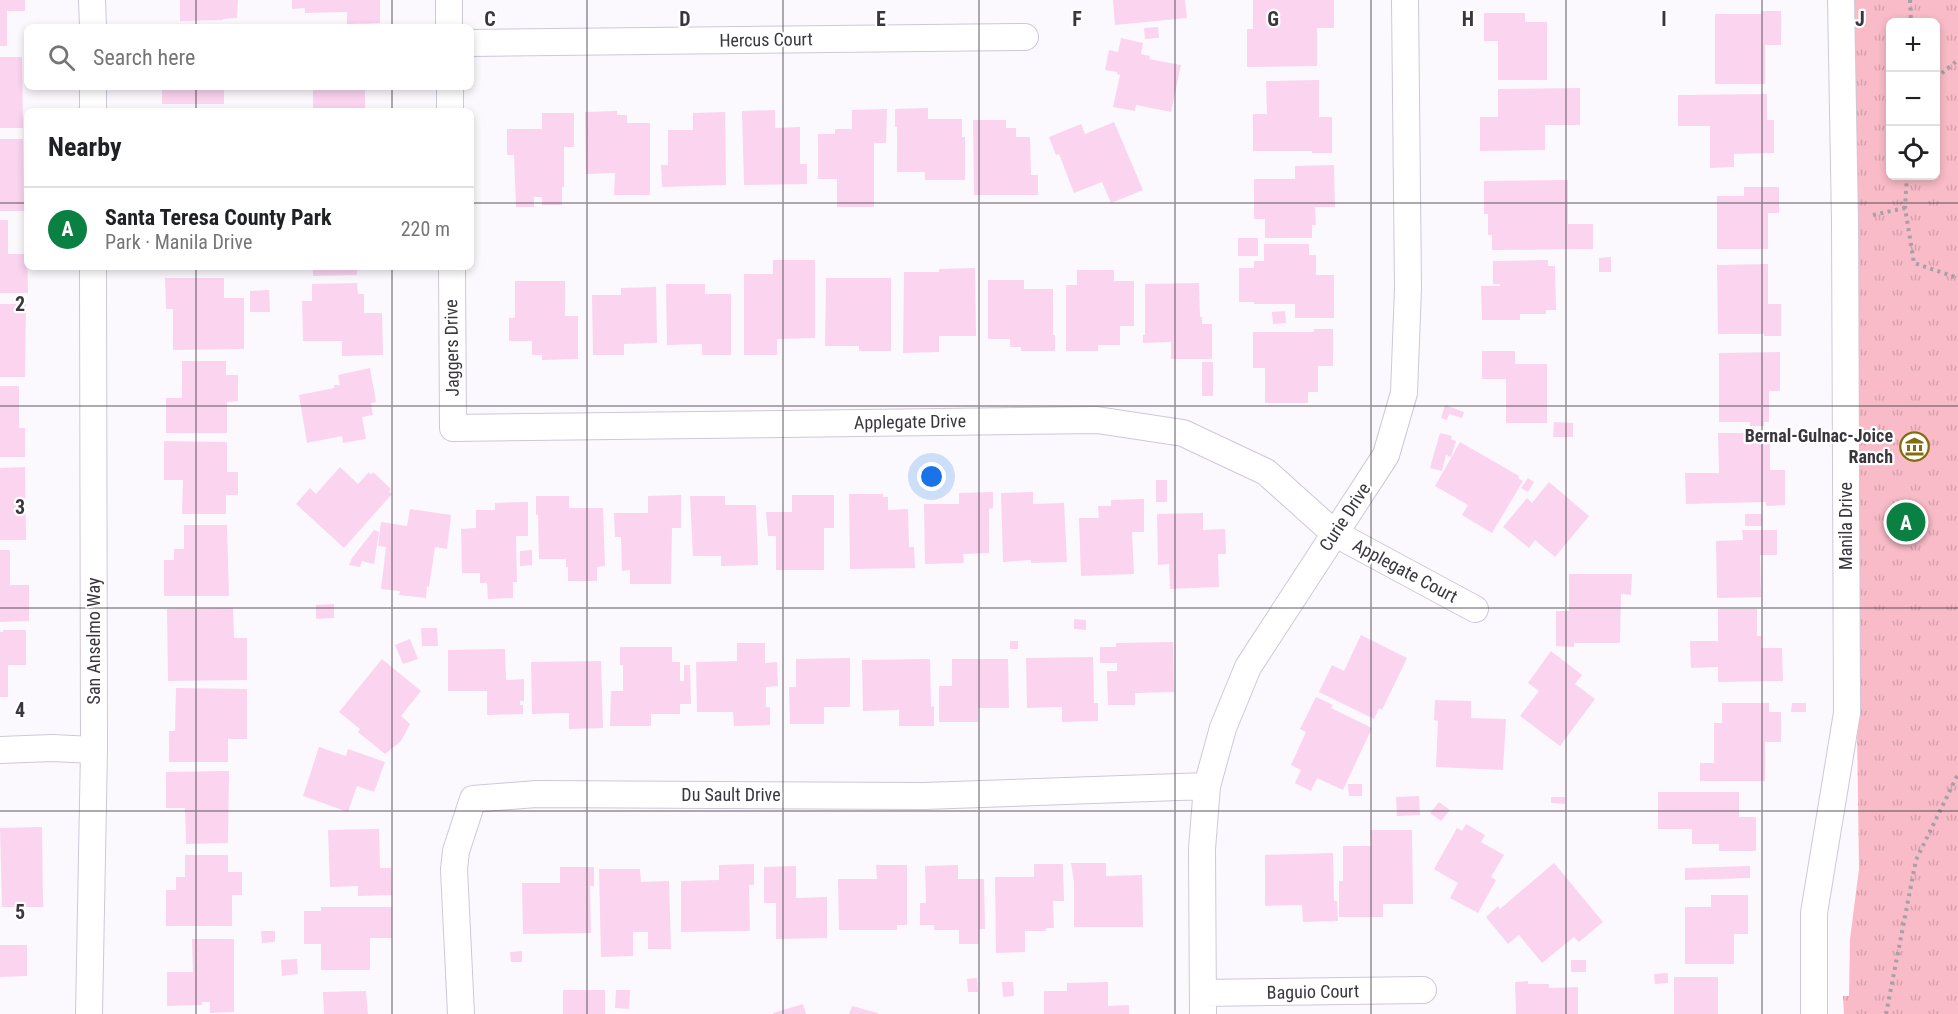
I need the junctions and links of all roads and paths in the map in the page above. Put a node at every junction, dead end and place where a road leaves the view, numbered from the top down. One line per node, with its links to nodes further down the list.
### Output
1 (93, 0): 7 (street)
2 (449, 0): 8 (street)
3 (1405, 0): 22 (street, Curie Drive)
4 (1841, 0): 32 (street, Manila Drive)
5 (1910, 0): 6 (path)
6 (1911, 18)
7 (93, 24)
8 (449, 24)
9 (1025, 37): 10 (street, Hercus Court)
10 (474, 43)
11 (1958, 60): 12 (path)
12 (1940, 74)
13 (93, 90): 15 (street)
14 (450, 90): 16 (street)
15 (93, 108)
16 (450, 108)
17 (1907, 180): 20 (path)
18 (93, 270): 25 (street, San Anselmo Way)
19 (452, 270): 21 (street, Jaggers Drive)
20 (1958, 278)
21 (453, 428): 22 (street, Applegate Drive)
22 (1334, 533): 23 (street, Applegate Court); 27 (street, Curie Drive)
23 (1475, 609)
24 (0, 750): 25 (street)
25 (94, 750): 30 (street, San Anselmo Way)
26 (1958, 774): 33 (path)
27 (1207, 786): 29 (street, Curie Drive); 31 (street, Du Sault Drive)
28 (1423, 990): 29 (street, Baguio Court)
29 (1203, 1004)
30 (88, 1014)
31 (461, 1014)
32 (1814, 1014)
33 (1886, 1014)

